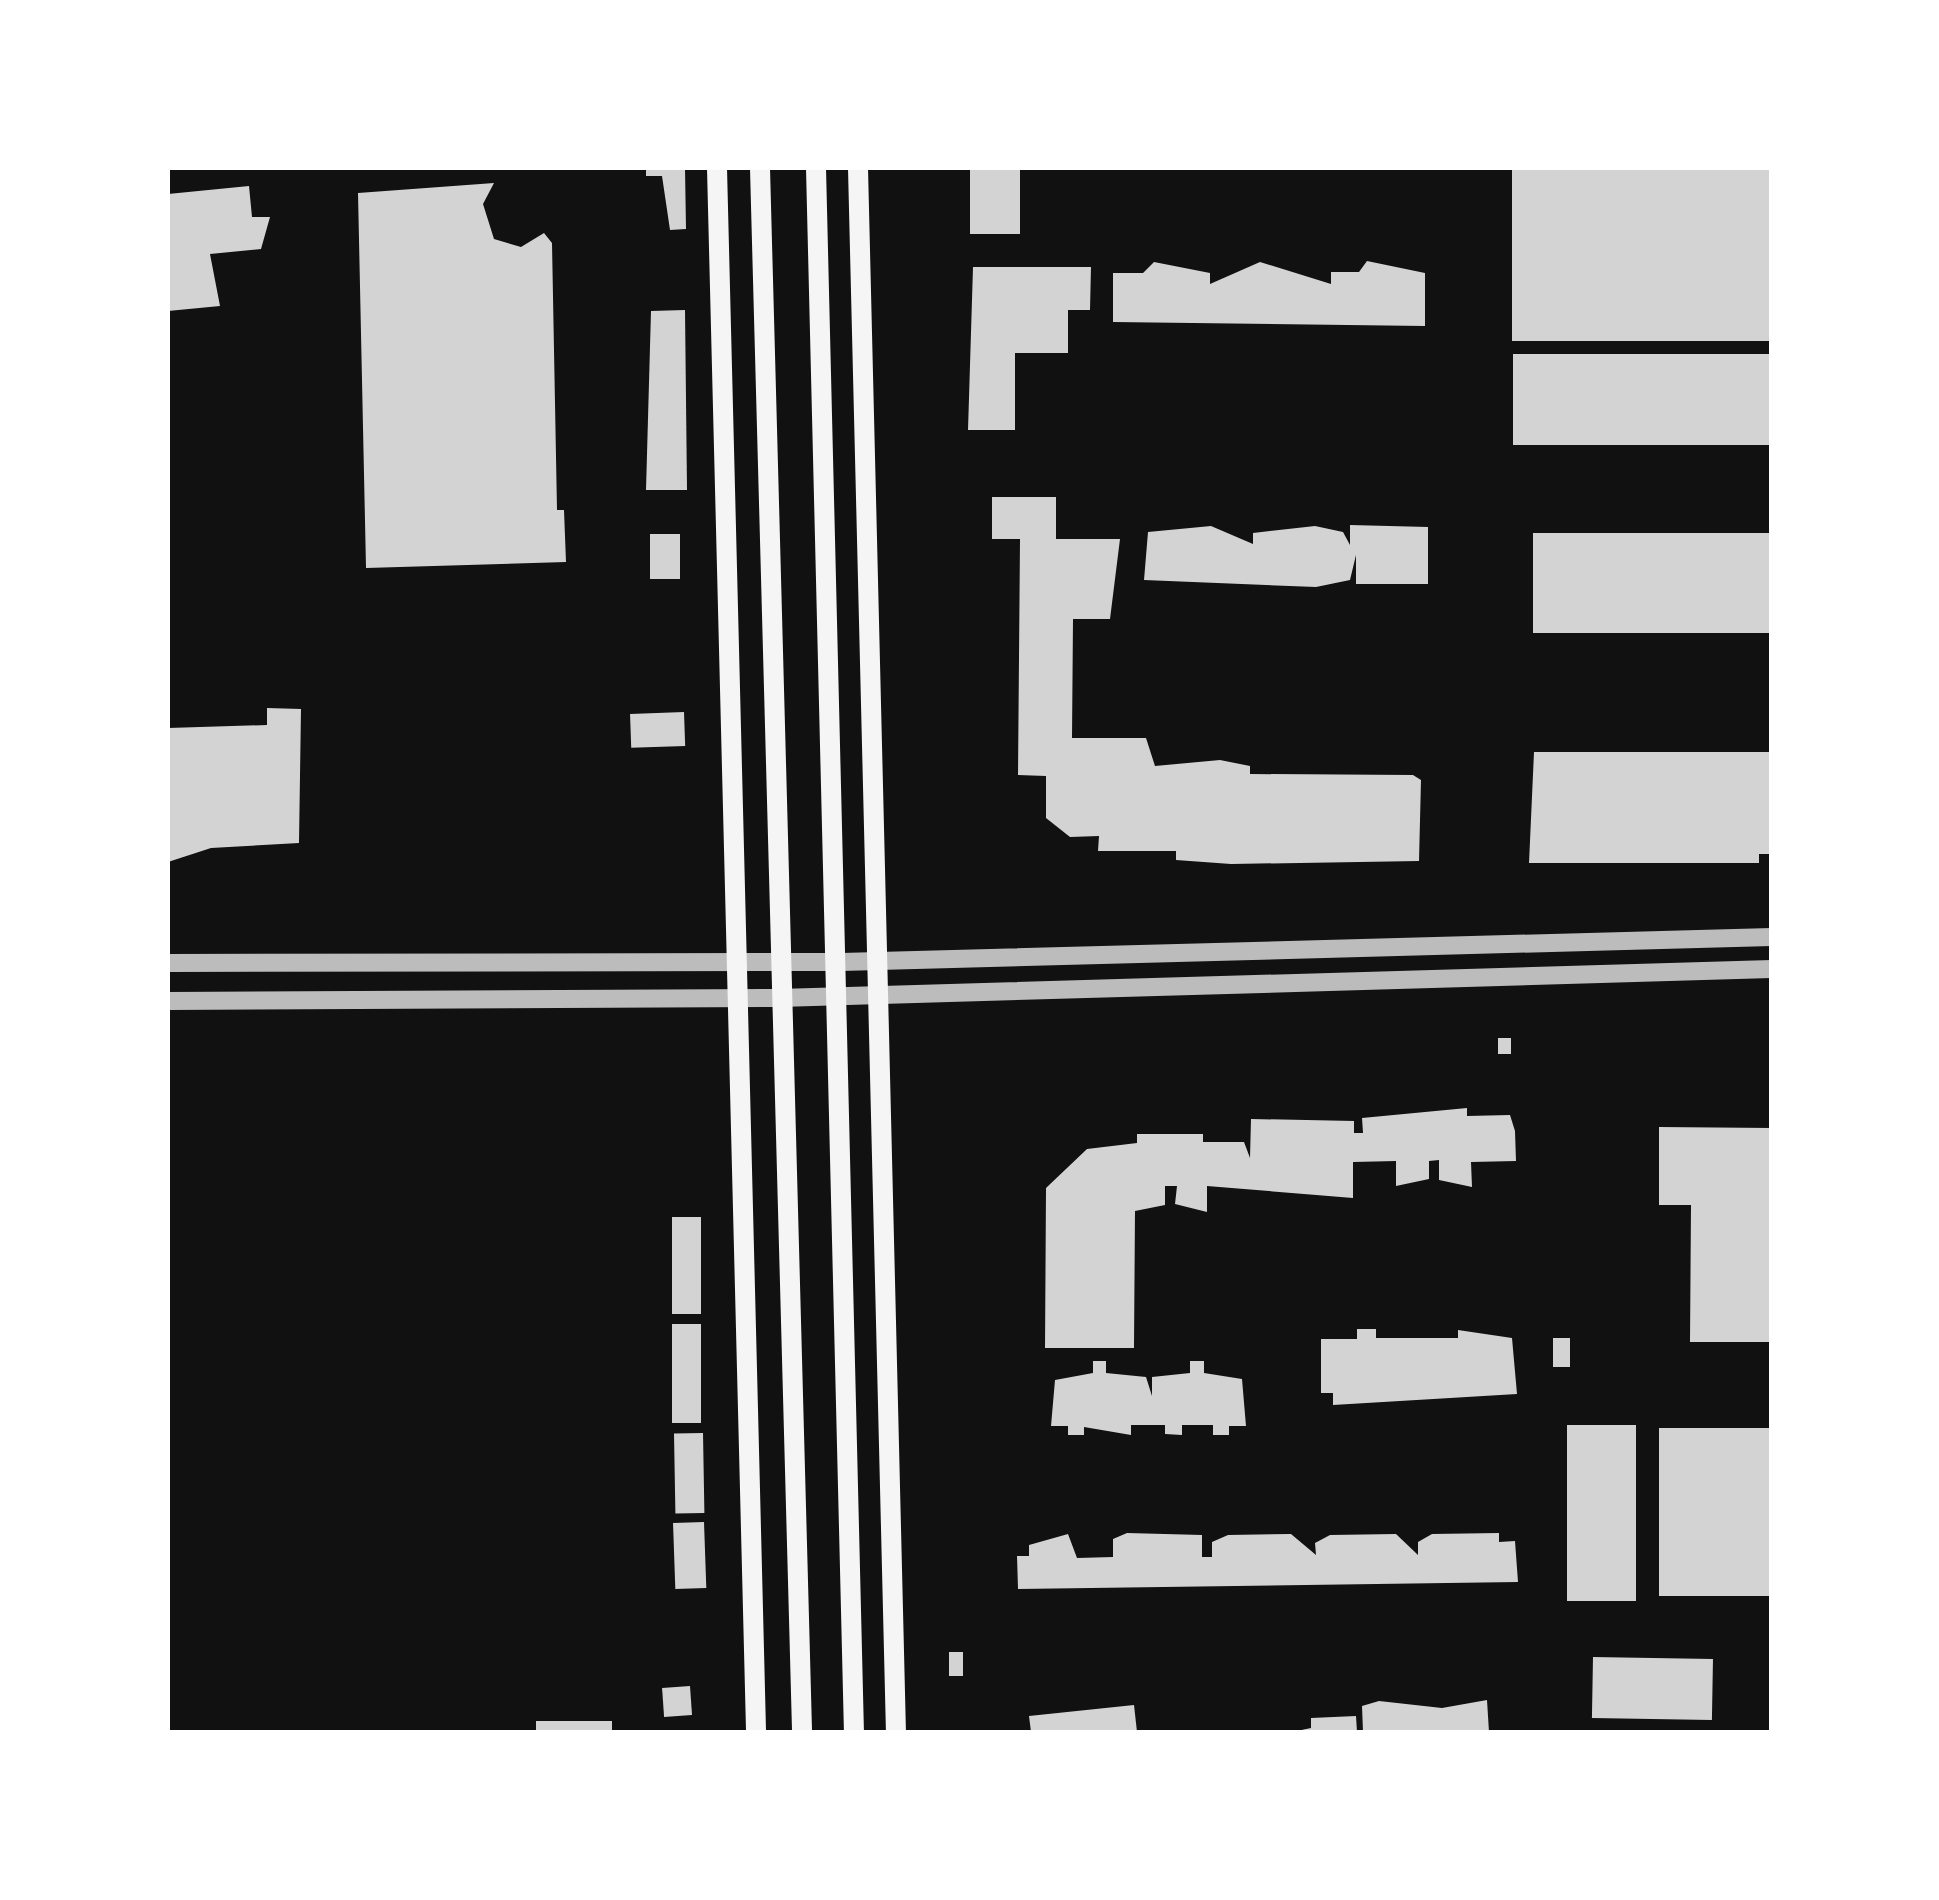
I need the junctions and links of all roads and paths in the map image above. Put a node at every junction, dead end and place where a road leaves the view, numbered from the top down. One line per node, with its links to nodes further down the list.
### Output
1 (718, 168): 7 (main road)
2 (760, 168): 8 (main road)
3 (816, 168): 9 (main road)
4 (858, 168): 6 (main road)
5 (1772, 937): 6 (street)
6 (874, 961): 9 (street); 12 (main road)
7 (734, 962): 8 (street); 10 (street); 14 (main road)
8 (778, 962): 9 (street); 15 (main road)
9 (841, 962): 13 (main road)
10 (168, 963)
11 (1772, 969): 12 (street)
12 (875, 995): 13 (street); 20 (main road)
13 (842, 996): 15 (street); 19 (main road)
14 (734, 998): 15 (street); 16 (street); 17 (main road)
15 (778, 998): 18 (main road)
16 (168, 1000)
17 (756, 1732)
18 (802, 1732)
19 (854, 1732)
20 (896, 1732)

